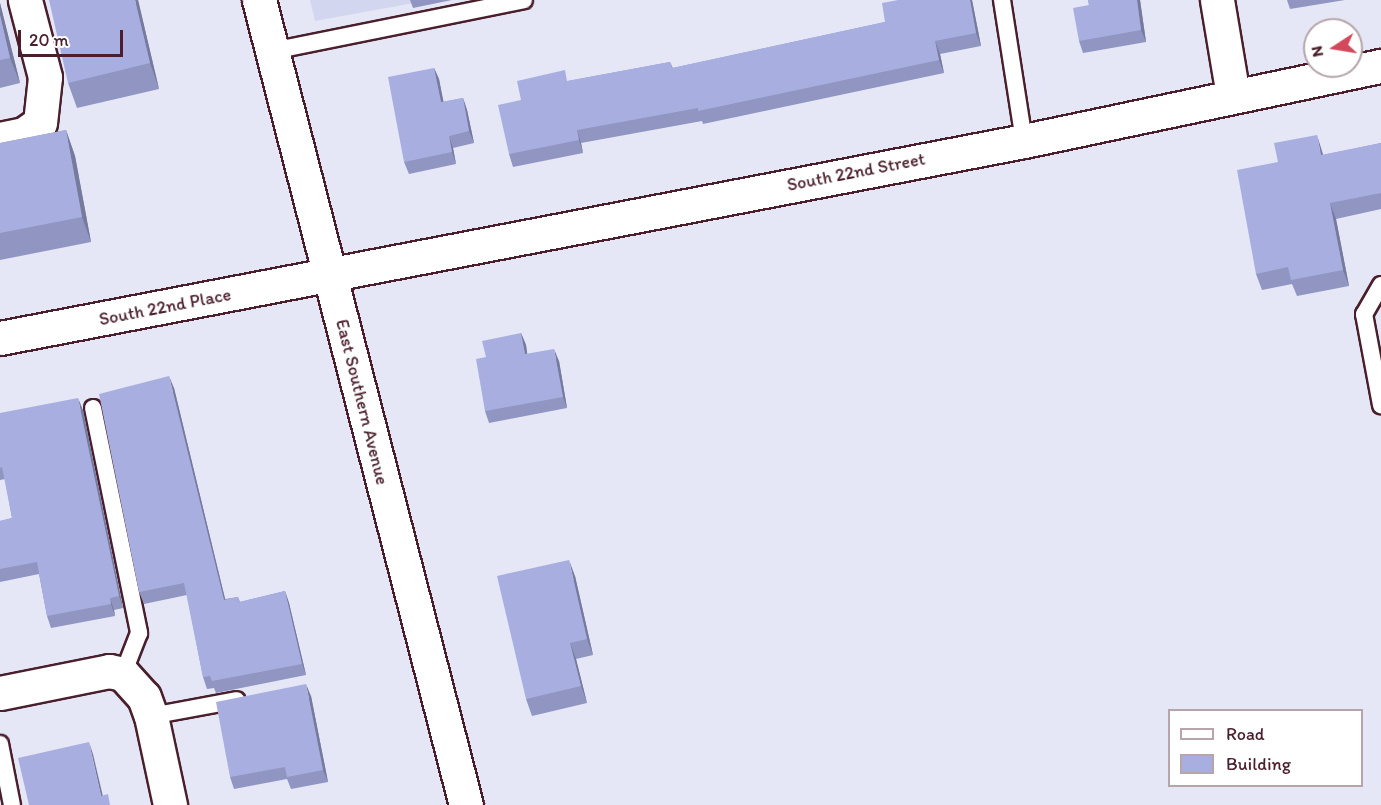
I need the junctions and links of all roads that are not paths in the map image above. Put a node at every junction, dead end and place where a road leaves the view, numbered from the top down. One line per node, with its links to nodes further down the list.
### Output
1 (25, 0): 9 (street)
2 (259, 0): 6 (street, East Southern Avenue)
3 (524, 0): 6 (lane)
4 (1002, 0): 10 (lane)
5 (1217, 0): 8 (street)
6 (272, 51): 11 (street, East Southern Avenue)
7 (1381, 66): 8 (street, South 22nd Street)
8 (1233, 96): 10 (street, South 22nd Street)
9 (0, 138)
10 (1024, 141): 11 (street, South 22nd Street)
11 (330, 277): 13 (street, South 22nd Place); 23 (street, East Southern Avenue)
12 (1381, 285): 14 (lane)
13 (0, 338)
14 (1381, 405)
15 (93, 408): 16 (lane)
16 (123, 675): 17 (street); 19 (street)
17 (0, 693)
18 (256, 696): 19 (lane)
19 (151, 716): 22 (street)
20 (0, 744): 21 (lane)
21 (12, 805)
22 (170, 805)
23 (466, 805)

